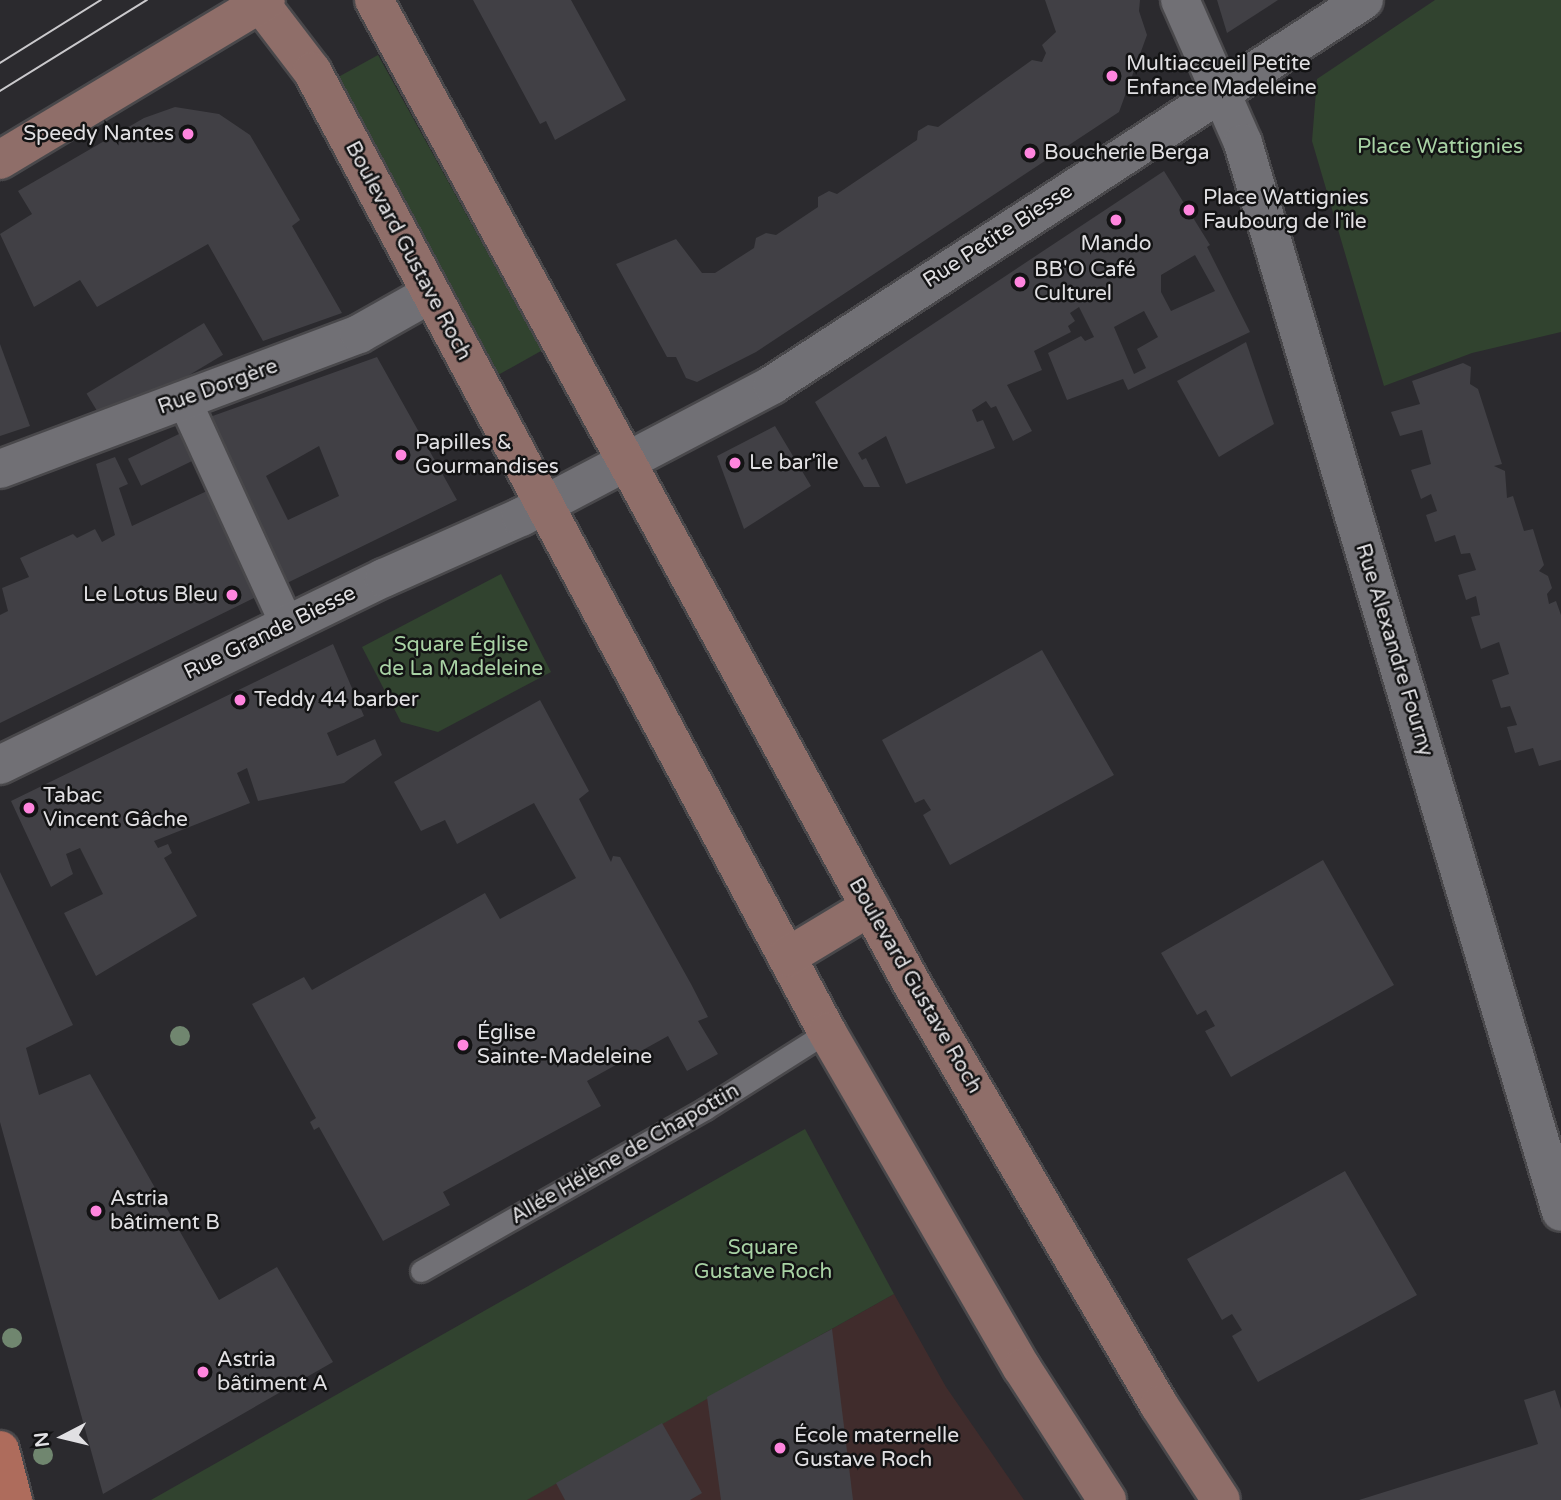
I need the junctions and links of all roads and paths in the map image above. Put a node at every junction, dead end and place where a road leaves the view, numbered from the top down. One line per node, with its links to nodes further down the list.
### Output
1 (374, 0): 9 (main road, Boulevard Gustave Roch)
2 (1180, 0): 5 (street, Rue Alexandre Fourny)
3 (1364, 0): 5 (street, Rue Petite Biesse)
4 (262, 1): 6 (main road); 7 (main road, Boulevard Gustave Roch)
5 (1220, 90): 9 (street, Rue Petite Biesse); 17 (street, Rue Alexandre Fourny)
6 (0, 160)
7 (430, 294): 8 (street, Rue Dorgère); 11 (main road, Boulevard Gustave Roch)
8 (184, 400): 10 (street, Rue Dorgère); 12 (street)
9 (626, 462): 11 (street); 14 (main road, Boulevard Gustave Roch)
10 (0, 469)
11 (543, 507): 12 (street, Rue Grande Biesse); 15 (main road, Boulevard Gustave Roch)
12 (287, 625): 13 (street, Rue Grande Biesse)
13 (0, 765)
14 (870, 907): 15 (main road); 22 (main road, Boulevard Gustave Roch)
15 (787, 957): 16 (main road, Boulevard Gustave Roch)
16 (827, 1032): 18 (lane, Allée Hélène de Chapottin); 21 (main road, Boulevard Gustave Roch)
17 (1561, 1212)
18 (421, 1272)
19 (0, 1450): 20 (main road)
20 (13, 1500)
21 (1107, 1500)
22 (1221, 1500)

